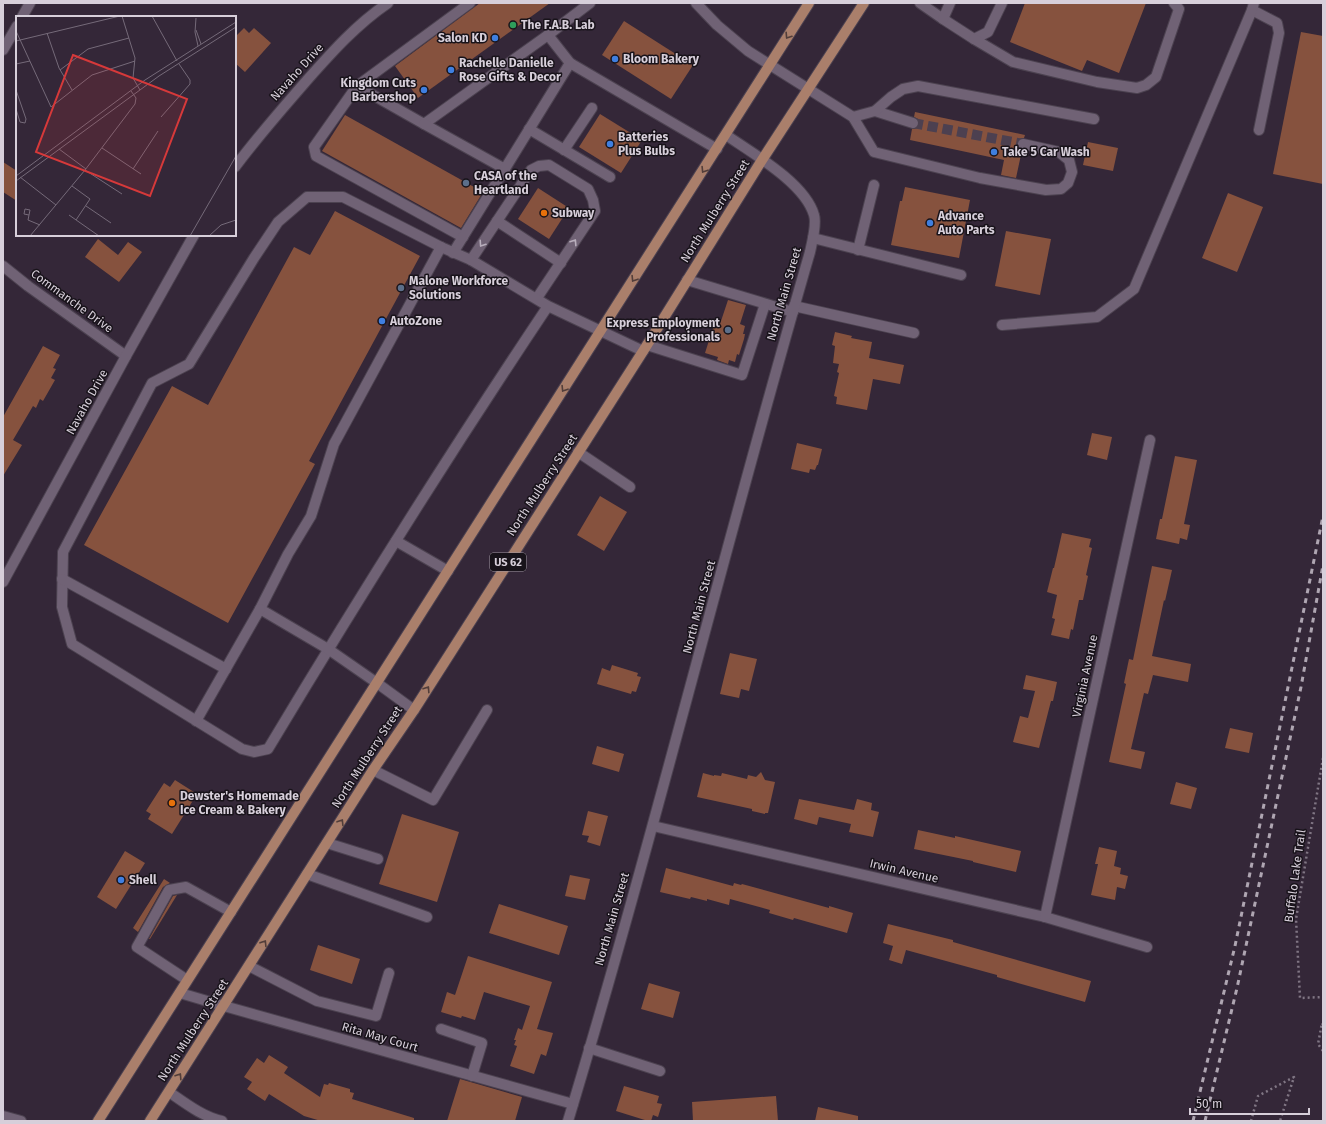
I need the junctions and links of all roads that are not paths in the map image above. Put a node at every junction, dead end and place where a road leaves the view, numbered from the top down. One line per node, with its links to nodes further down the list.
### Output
1 (30, 3): 13 (street)
2 (388, 3): 37 (street, Navaho Drive)
3 (470, 3): 22 (street)
4 (590, 3): 16 (street)
5 (696, 3): 21 (street)
6 (809, 3): 21 (main road, one-way to 21)
7 (864, 3): 23 (main road, North Mulberry Street / US 62)
8 (920, 3): 14 (street)
9 (950, 3): 14 (street)
10 (1002, 3): 18 (street)
11 (1174, 3): 18 (street)
12 (1253, 6): 31 (street); 57 (street)
13 (23, 16)
14 (943, 19): 18 (street)
15 (16, 27): 17 (street)
16 (548, 35): 20 (street); 29 (street)
17 (6, 36): 19 (street)
18 (974, 39)
19 (3, 50)
20 (570, 62): 30 (street); 34 (street)
21 (770, 64): 23 (street); 32 (main road)
22 (357, 86): 29 (street); 43 (street)
23 (808, 89): 26 (street); 36 (main road, North Mulberry Street / US 62)
24 (592, 108): 35 (street)
25 (875, 111): 26 (street); 27 (street); 28 (street)
26 (853, 117): 33 (street)
27 (1094, 119)
28 (913, 123)
29 (424, 124): 38 (street)
30 (529, 128): 35 (street); 38 (street)
31 (1259, 130)
32 (726, 135): 34 (main road); 36 (street, North Main Street)
33 (1023, 144)
34 (717, 149): 58 (main road, one-way to 58)
35 (564, 150): 39 (street)
36 (762, 160): 44 (street, North Main Street); 52 (main road, North Mulberry Street / US 62)
37 (236, 166)
38 (505, 169): 43 (street)
39 (610, 177)
40 (874, 185): 46 (street)
41 (497, 221): 48 (street, one-way to 48); 49 (street); 49 (street, one-way to 41)
42 (193, 236): 61 (street, Navaho Drive)
43 (463, 237): 47 (street)
44 (813, 238): 46 (street); 56 (street, North Main Street)
45 (441, 247): 47 (street); 67 (street); 69 (street)
46 (858, 250): 51 (street)
47 (453, 253): 48 (street)
48 (472, 260): 53 (street)
49 (561, 263): 53 (street)
50 (3, 266): 61 (street, Commanche Drive)
51 (961, 276)
52 (687, 280): 54 (street); 60 (main road, North Mulberry Street / US 62)
53 (538, 298): 55 (street)
54 (765, 304): 56 (street); 60 (street)
55 (548, 306): 58 (street); 65 (street)
56 (794, 309): 59 (street); 77 (street, North Main Street)
57 (1002, 325)
58 (602, 330): 60 (street); 66 (main road, one-way to 66)
59 (914, 333)
60 (645, 348): 63 (main road, North Mulberry Street / US 62)
61 (126, 356): 68 (street, Navaho Drive)
62 (1150, 440): 83 (street, Virginia Avenue)
63 (578, 452): 64 (street); 73 (main road, North Mulberry Street / US 62, one-way to 63)
64 (630, 487)
65 (396, 541): 66 (street); 70 (street)
66 (448, 571): 72 (main road)
67 (62, 579): 71 (street); 75 (street)
68 (3, 582)
69 (260, 609): 70 (street); 71 (street)
70 (328, 649): 72 (street); 75 (street)
71 (226, 669): 75 (street)
72 (377, 683): 73 (street); 81 (main road)
73 (414, 710): 76 (main road, North Mulberry Street / US 62)
74 (487, 710): 76 (street)
75 (196, 721)
76 (373, 770): 78 (main road, North Mulberry Street / US 62, one-way to 76)
77 (653, 826): 83 (street, Irwin Avenue); 91 (street, North Main Street)
78 (328, 843): 79 (street); 80 (main road, North Mulberry Street / US 62)
79 (378, 859)
80 (307, 874): 82 (street); 85 (main road, North Mulberry Street / US 62, one-way to 80)
81 (231, 912): 87 (main road); 87 (street)
82 (427, 917)
83 (1045, 917): 84 (street, Irwin Avenue)
84 (1147, 947)
85 (249, 966): 86 (street); 89 (main road, North Mulberry Street / US 62)
86 (388, 973)
87 (187, 980): 88 (main road)
88 (180, 993): 89 (street, Rita May Court); 98 (main road)
89 (224, 1006): 93 (street, Rita May Court); 94 (main road, North Mulberry Street / US 62, one-way to 89)
90 (441, 1029): 93 (street)
91 (589, 1048): 92 (street); 95 (street, North Main Street)
92 (660, 1071)
93 (472, 1076): 95 (street, Rita May Court)
94 (169, 1092): 99 (main road, North Mulberry Street / US 62); 100 (street)
95 (573, 1104): 101 (street, North Main Street)
96 (3, 1116): 97 (street)
97 (21, 1121)
98 (98, 1121)
99 (150, 1121)
100 (222, 1121)
101 (568, 1121)

